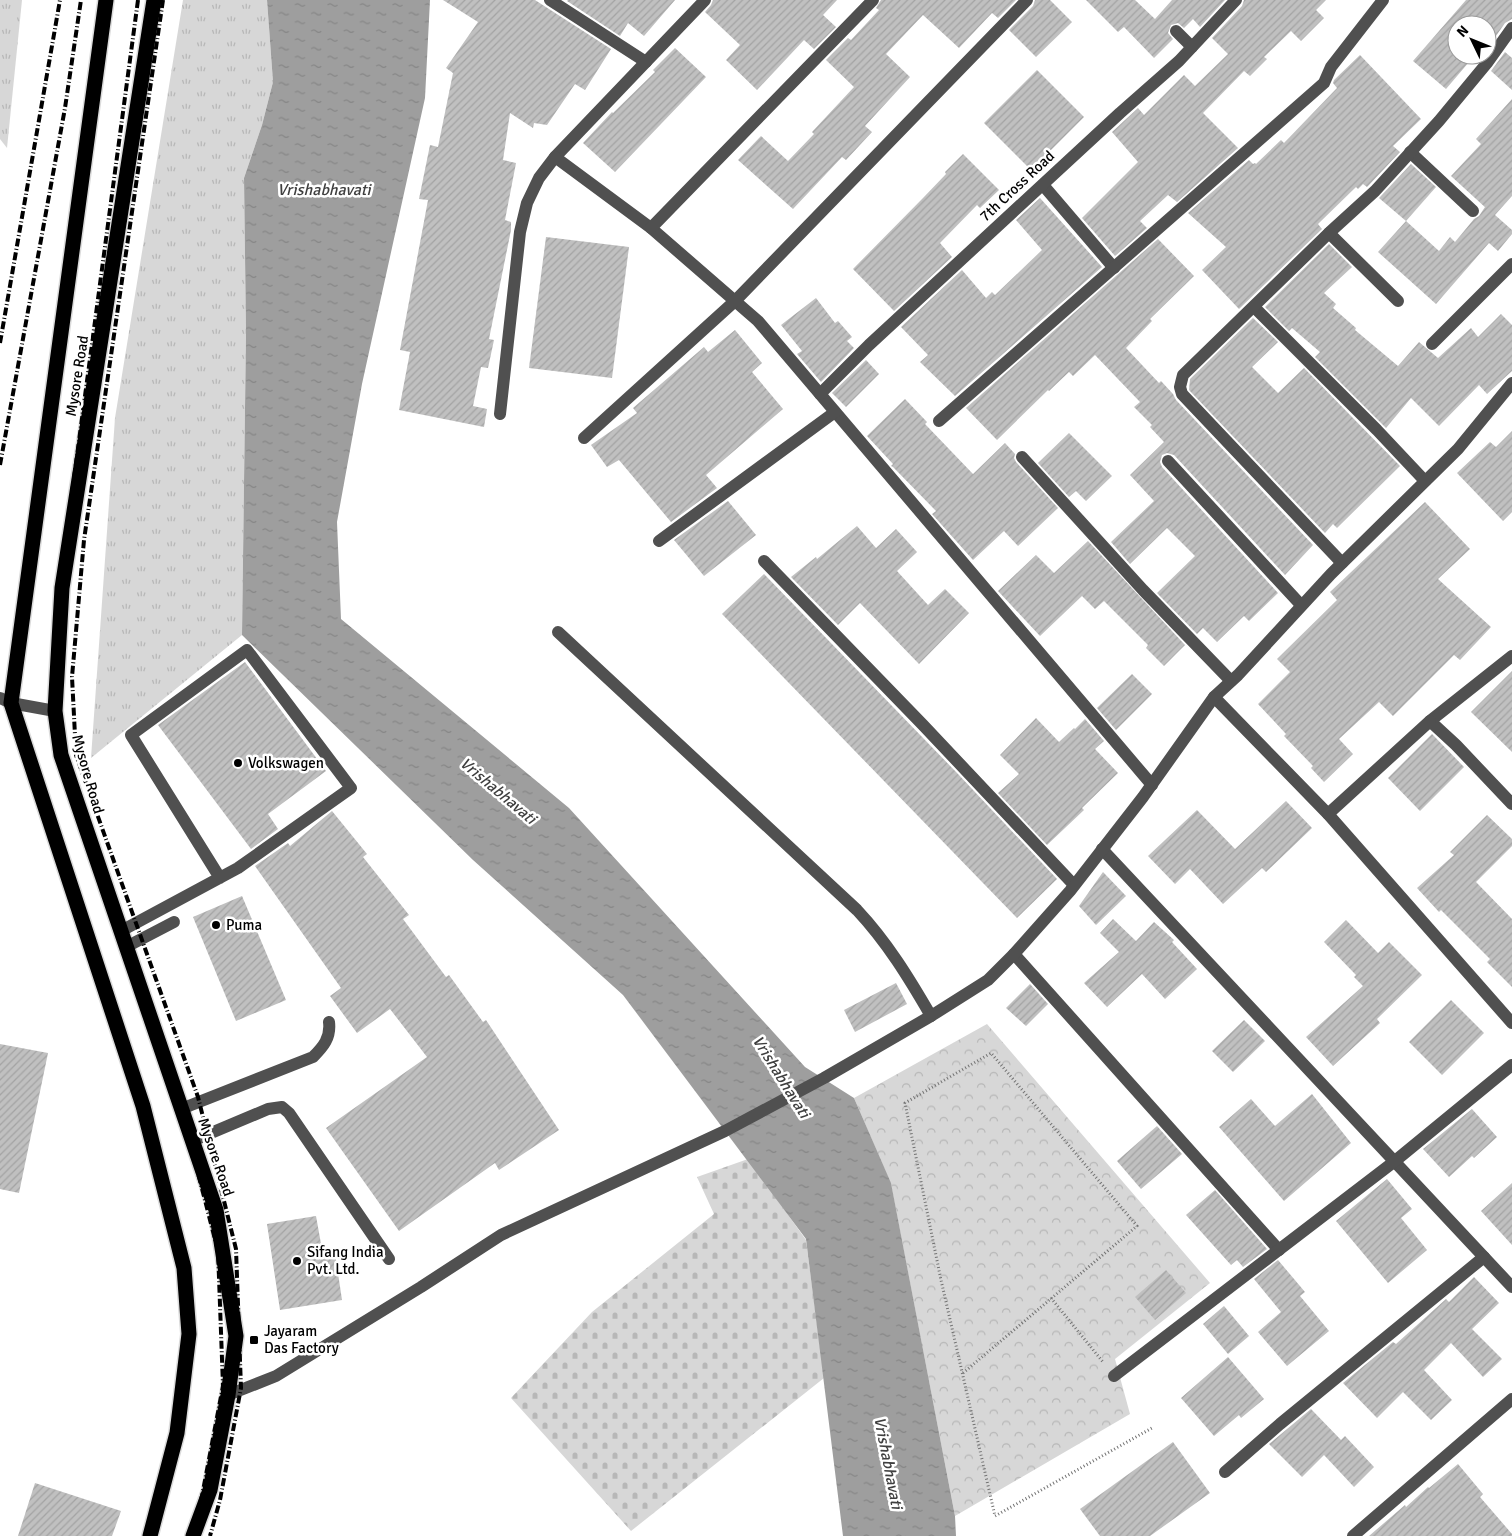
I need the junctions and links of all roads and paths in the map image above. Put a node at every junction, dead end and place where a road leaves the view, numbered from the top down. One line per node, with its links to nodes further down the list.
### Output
1 (106, 0): 42 (highway, Mysore Road)
2 (154, 0): 43 (highway, Mysore Road)
3 (550, 0): 12 (street)
4 (706, 0): 12 (street)
5 (873, 0): 17 (street)
6 (1027, 0): 22 (street)
7 (1236, 0): 11 (street, 7th Cross Road)
8 (1383, 0): 20 (street)
9 (1512, 28): 13 (street)
10 (1176, 31): 11 (street)
11 (1192, 47): 15 (street, 7th Cross Road)
12 (646, 62): 14 (street)
13 (1410, 152): 16 (street); 18 (street)
14 (555, 157): 17 (street); 28 (street)
15 (1043, 185): 20 (street); 26 (street, 7th Cross Road)
16 (1474, 211)
17 (651, 228): 22 (street)
18 (1329, 233): 21 (street); 23 (street)
19 (1512, 264): 24 (street)
20 (1114, 268): 29 (street)
21 (1398, 301)
22 (735, 302): 26 (street); 30 (street)
23 (1254, 307): 33 (street); 36 (street)
24 (1432, 344)
25 (1512, 383): 33 (street)
26 (820, 394): 27 (street)
27 (835, 412): 34 (street); 45 (street)
28 (500, 414)
29 (939, 421)
30 (584, 438)
31 (1022, 457): 40 (street)
32 (1168, 461): 37 (street)
33 (1425, 481): 36 (street)
34 (660, 541)
35 (764, 561): 50 (street)
36 (1342, 563): 37 (street)
37 (1301, 605): 40 (street)
38 (558, 632): 55 (street)
39 (1512, 656): 44 (street)
40 (1231, 681): 41 (street)
41 (1214, 697): 45 (street); 47 (street)
42 (5, 700): 43 (street); 73 (highway, Mysore Road)
43 (55, 710): 52 (highway, Mysore Road)
44 (1430, 721): 46 (street); 47 (street)
45 (1152, 785): 48 (street)
46 (1512, 804)
47 (1328, 814): 57 (street)
48 (1102, 849): 50 (street); 61 (street)
49 (220, 878): 49 (street); 52 (street)
50 (1074, 885): 54 (street)
51 (174, 922): 53 (street)
52 (121, 931): 53 (highway, Mysore Road)
53 (126, 948): 59 (highway, Mysore Road)
54 (1014, 954): 55 (street); 62 (street)
55 (931, 1016): 69 (street)
56 (329, 1022): 59 (street)
57 (1512, 1023)
58 (1512, 1065): 61 (street)
59 (181, 1109): 60 (highway, Mysore Road)
60 (192, 1141): 64 (street); 69 (highway, Mysore Road)
61 (1395, 1162): 62 (street); 63 (street)
62 (1279, 1250): 68 (street)
63 (1484, 1256): 65 (street); 72 (street)
64 (389, 1259)
65 (1512, 1286)
66 (1051, 1298): 67 (path); 67 (path); 68 (path)
67 (963, 1373): 71 (path)
68 (1114, 1376)
69 (228, 1396): 74 (highway, Mysore Road)
70 (1512, 1399): 75 (street)
71 (1152, 1428)
72 (1225, 1472)
73 (150, 1536)
74 (193, 1536)
75 (1353, 1536)

